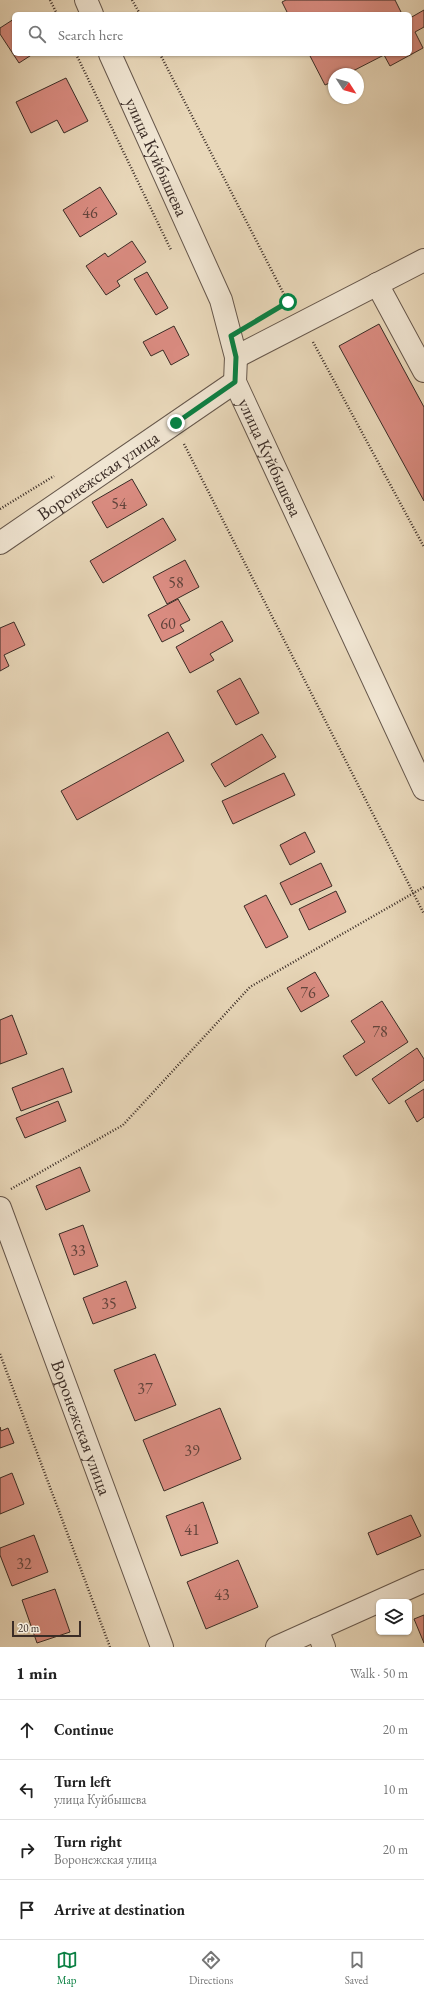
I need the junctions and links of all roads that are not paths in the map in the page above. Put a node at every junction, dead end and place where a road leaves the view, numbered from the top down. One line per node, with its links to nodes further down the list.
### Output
1 (86, 0): 2 (street)
2 (91, 12)
3 (111, 56): 6 (street, улица Куйбышева)
4 (424, 260): 5 (street)
5 (377, 284): 6 (street); 7 (street)
6 (236, 357): 8 (street, улица Куйбышева)
7 (424, 371)
8 (235, 382): 9 (street, Воронежская улица); 10 (street, улица Куйбышева)
9 (0, 543)
10 (424, 789)
11 (3, 1200): 14 (street, Воронежская улица)
12 (424, 1581): 13 (street)
13 (321, 1638): 15 (street)
14 (162, 1647)
15 (277, 1647)

